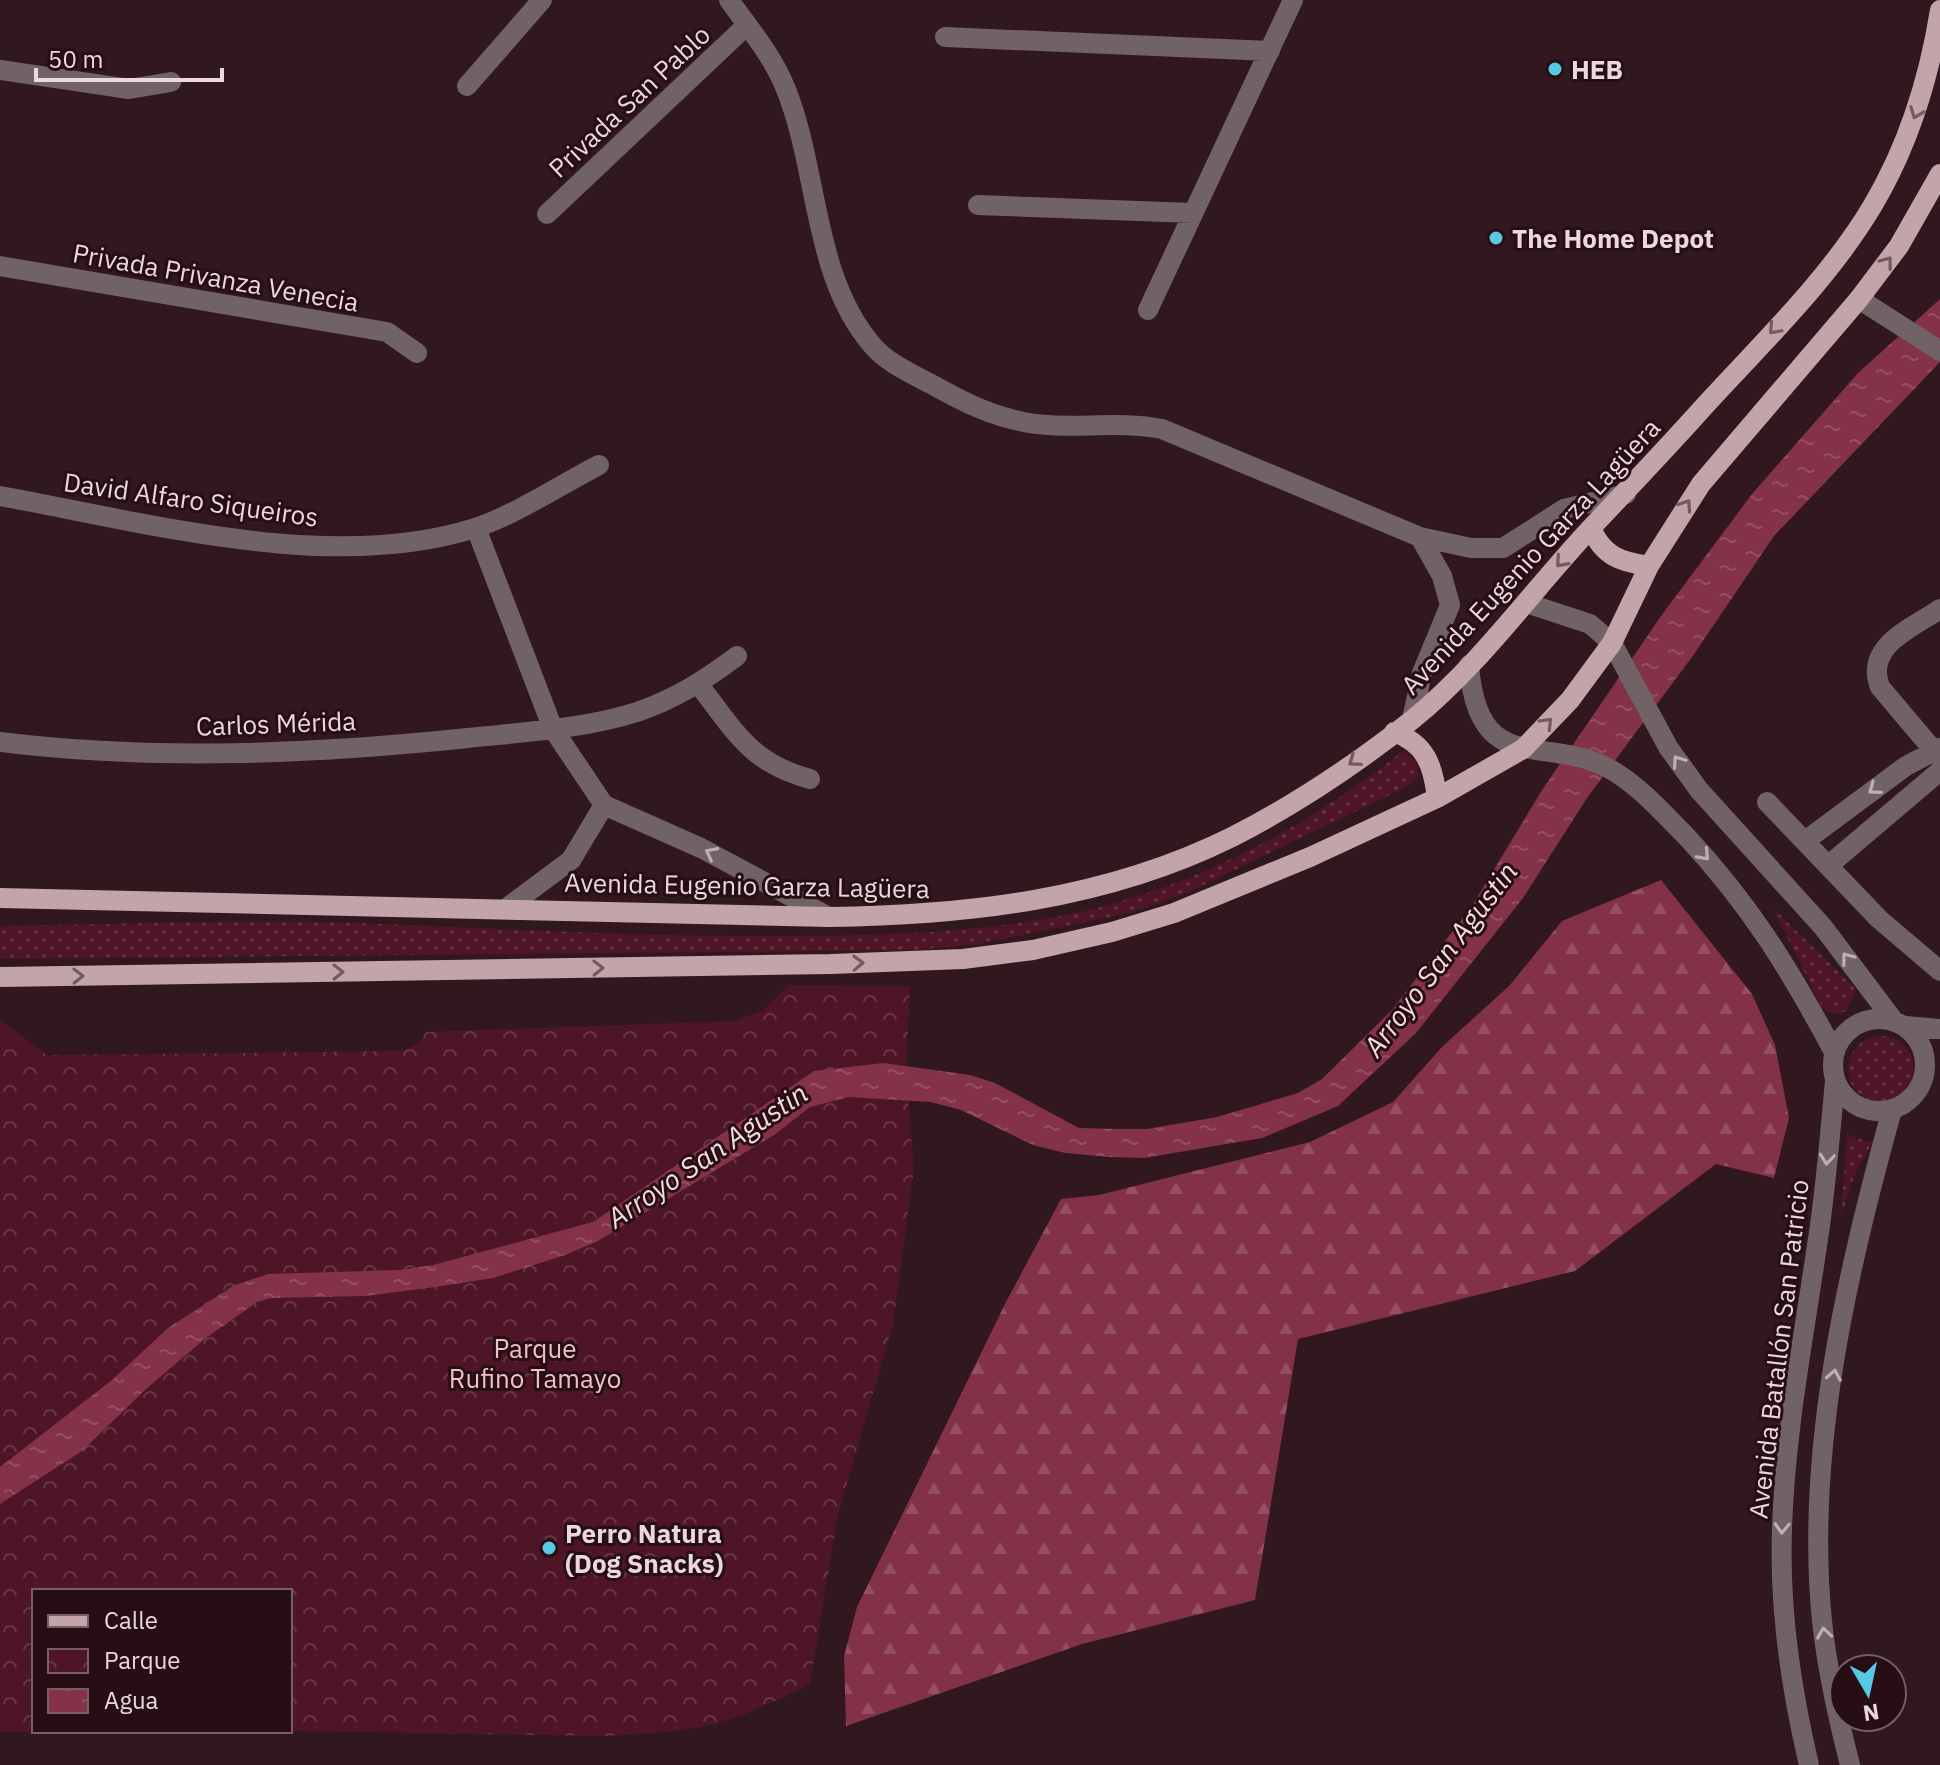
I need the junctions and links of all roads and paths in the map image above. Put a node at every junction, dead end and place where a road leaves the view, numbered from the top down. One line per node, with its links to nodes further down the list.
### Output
1 (542, 0): 10 (street)
2 (729, 0): 5 (street)
3 (1293, 0): 7 (street)
4 (1940, 10): 21 (main road, Avenida Eugenio Garza Lagüera, one-way to 21)
5 (747, 25): 14 (street, Privada San Pablo); 25 (street)
6 (945, 37): 7 (street)
7 (1270, 51): 13 (street)
8 (0, 70): 9 (street)
9 (171, 82)
10 (467, 86)
11 (1940, 174): 16 (main road, one-way to 11)
12 (978, 205): 13 (street)
13 (1193, 213): 17 (street)
14 (547, 214)
15 (0, 266): 19 (street, Privada Privanza Venecia)
16 (1859, 299): 18 (street); 26 (main road, one-way to 16)
17 (1148, 310)
18 (1940, 351)
19 (417, 353)
20 (599, 465): 23 (street, David Alfaro Siqueiros)
21 (1626, 494): 24 (main road, Avenida Eugenio Garza Lagüera); 25 (street)
22 (0, 496): 23 (street, David Alfaro Siqueiros)
23 (476, 528): 34 (street)
24 (1591, 528): 26 (main road); 27 (main road, Avenida Eugenio Garza Lagüera, one-way to 27)
25 (1420, 537): 33 (street)
26 (1649, 566): 29 (main road)
27 (1526, 603): 29 (street); 31 (main road, Avenida Eugenio Garza Lagüera)
28 (1940, 609): 38 (street)
29 (1612, 643): 37 (main road, one-way to 29); 51 (street, one-way to 29)
30 (737, 656): 32 (street, Carlos Mérida)
31 (1469, 665): 33 (main road, Avenida Eugenio Garza Lagüera); 37 (street)
32 (699, 685): 34 (street, Carlos Mérida); 40 (street)
33 (1412, 719): 35 (main road, Avenida Eugenio Garza Lagüera)
34 (553, 729): 36 (street, Carlos Mérida); 43 (street)
35 (1394, 732): 41 (main road); 48 (main road, Avenida Eugenio Garza Lagüera, one-way to 48)
36 (0, 742)
37 (1523, 749): 41 (main road); 53 (street, one-way to 53)
38 (1938, 752): 44 (street, one-way to 44)
39 (1940, 771): 45 (street)
40 (810, 779)
41 (1437, 798): 50 (main road, one-way to 41)
42 (1767, 802): 44 (street)
43 (604, 805): 47 (street); 48 (street, one-way to 43)
44 (1805, 841): 45 (street)
45 (1829, 865): 49 (street)
46 (0, 898): 47 (main road, Avenida Eugenio Garza Lagüera)
47 (508, 907): 48 (main road, Avenida Eugenio Garza Lagüera)
48 (829, 917)
49 (1940, 971)
50 (0, 977)
51 (1900, 1023): 52 (street); 53 (street); 56 (street)
52 (1940, 1029)
53 (1834, 1052): 54 (street)
54 (1835, 1081): 57 (street); 58 (street, Avenida Batallón San Patricio, one-way to 58)
55 (1940, 1081): 56 (street)
56 (1917, 1091): 57 (street)
57 (1892, 1110): 59 (street, one-way to 57)
58 (1809, 1765)
59 (1850, 1765)

